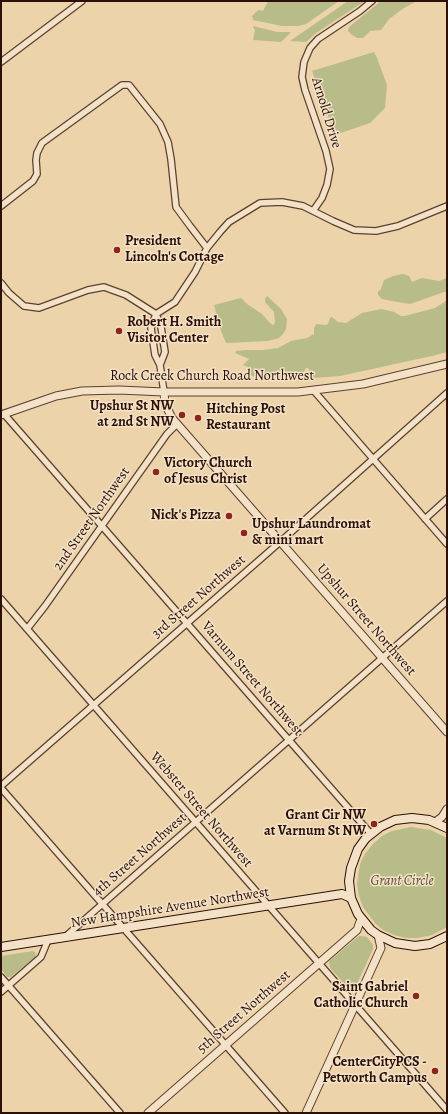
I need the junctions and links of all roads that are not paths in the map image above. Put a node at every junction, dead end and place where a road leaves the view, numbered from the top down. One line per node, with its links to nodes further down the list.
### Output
1 (82, 1): 3 (street)
2 (372, 1): 6 (street, Arnold Drive)
3 (1, 62)
4 (1, 206): 7 (street)
5 (447, 206): 6 (street)
6 (312, 211): 7 (street)
7 (207, 248): 9 (street)
8 (1, 283): 9 (street)
9 (156, 314): 11 (street); 11 (street)
10 (447, 364): 12 (street, Rock Creek Church Road Northwest)
11 (160, 365): 13 (street)
12 (314, 391): 13 (street, Rock Creek Church Road Northwest); 17 (street)
13 (164, 392): 15 (street, Rock Creek Church Road Northwest); 16 (street, Upshur Street Northwest)
14 (447, 393): 17 (street, 3rd Street Northwest)
15 (3, 415): 20 (street, Varnum Street Northwest)
16 (177, 424): 20 (street, 2nd Street Northwest); 21 (street, Upshur Street Northwest)
17 (373, 459): 19 (street); 21 (street, 3rd Street Northwest)
18 (447, 499): 19 (street)
19 (425, 519): 22 (street)
20 (102, 526): 25 (street, Varnum Street Northwest); 26 (street, 2nd Street Northwest)
21 (280, 542): 25 (street, 3rd Street Northwest); 27 (street, Upshur Street Northwest)
22 (447, 544)
23 (1, 599): 26 (street, Webster Street Northwest)
24 (447, 601): 27 (street, 4th Street Northwest)
25 (186, 623): 28 (street, 3rd Street Northwest); 30 (street, Varnum Street Northwest)
26 (27, 628): 28 (street, Webster Street Northwest)
27 (382, 658): 29 (street, Upshur Street Northwest); 30 (street, 4th Street Northwest)
28 (94, 705): 31 (street, 3rd Street Northwest); 33 (street, Webster Street Northwest)
29 (447, 732)
30 (289, 740): 33 (street, 4th Street Northwest); 36 (street, Varnum Street Northwest)
31 (1, 787): 40 (street)
32 (447, 808): 34 (street)
33 (196, 822): 40 (street, 4th Street Northwest); 41 (street, Webster Street Northwest)
34 (435, 822): 35 (main road); 36 (main road)
35 (447, 828)
36 (371, 834): 37 (main road)
37 (349, 885): 38 (main road); 39 (main road)
38 (342, 894): 39 (main road); 41 (main road, New Hampshire Avenue Northwest)
39 (351, 898): 42 (main road)
40 (102, 904): 43 (street); 48 (street, 4th Street Northwest)
41 (268, 906): 43 (main road, New Hampshire Avenue Northwest); 53 (street, Webster Street Northwest)
42 (361, 919): 44 (main road); 45 (street, 5th Street Northwest)
43 (123, 928): 48 (main road, New Hampshire Avenue Northwest); 58 (street)
44 (370, 928): 45 (street); 46 (main road)
45 (357, 930): 53 (street, 5th Street Northwest)
46 (378, 935): 50 (main road); 52 (street)
47 (447, 936): 50 (main road)
48 (65, 937): 49 (main road, New Hampshire Avenue Northwest)
49 (48, 940): 51 (main road, New Hampshire Avenue Northwest); 55 (street)
50 (393, 943): 52 (street)
51 (1, 947)
52 (381, 948): 57 (street)
53 (319, 963): 57 (street, Webster Street Northwest); 58 (street, 5th Street Northwest)
54 (1, 977): 55 (street)
55 (9, 986): 56 (street); 60 (street)
56 (1, 992)
57 (356, 1005): 59 (street, Webster Street Northwest); 63 (street)
58 (226, 1045): 61 (street, 5th Street Northwest); 62 (street)
59 (447, 1110)
60 (120, 1113)
61 (148, 1113)
62 (285, 1113)
63 (306, 1113)

